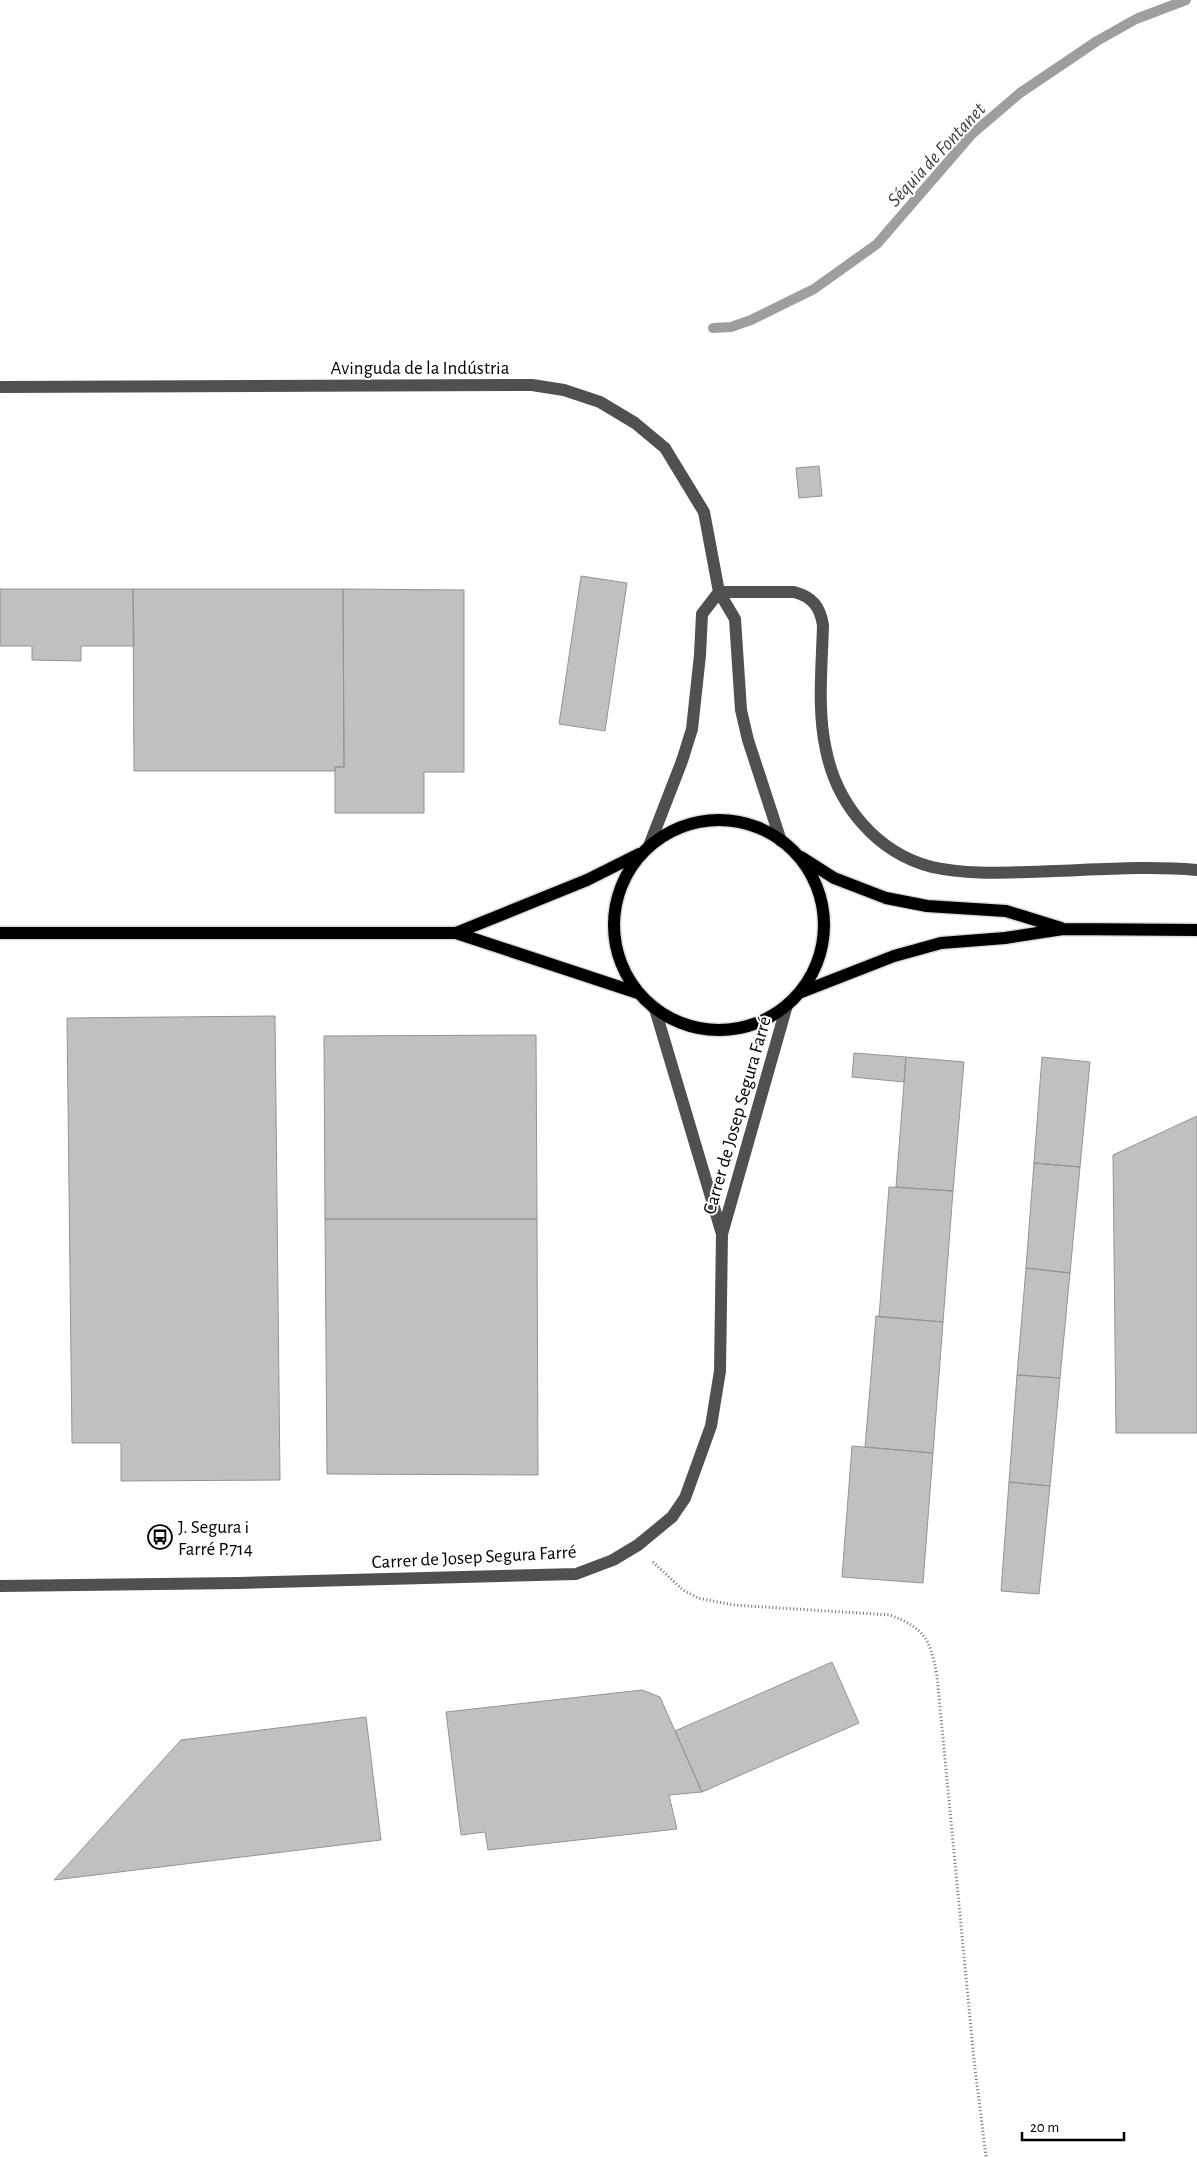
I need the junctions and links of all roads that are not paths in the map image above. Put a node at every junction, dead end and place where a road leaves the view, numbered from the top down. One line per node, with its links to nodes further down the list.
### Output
1 (0, 387): 2 (street, Avinguda de la Indústria)
2 (719, 592): 3 (street, Avinguda de la Indústria); 4 (street); 6 (street)
3 (781, 841): 4 (main road); 5 (main road)
4 (645, 850): 11 (main road); 13 (main road)
5 (794, 852): 7 (main road); 14 (main road)
6 (1197, 870)
7 (1063, 929): 8 (main road); 14 (main road)
8 (1154, 930): 9 (main road); 12 (main road)
9 (1197, 930)
10 (0, 933): 11 (main road)
11 (456, 933): 13 (main road)
12 (1197, 939)
13 (638, 993): 16 (main road)
14 (799, 993): 15 (main road)
15 (787, 1005): 16 (main road); 17 (street, Carrer de Josep Segura Farré)
16 (655, 1009): 17 (street, Carrer de Josep Segura Farré)
17 (722, 1234): 18 (street, Carrer de Josep Segura Farré)
18 (0, 1586)

